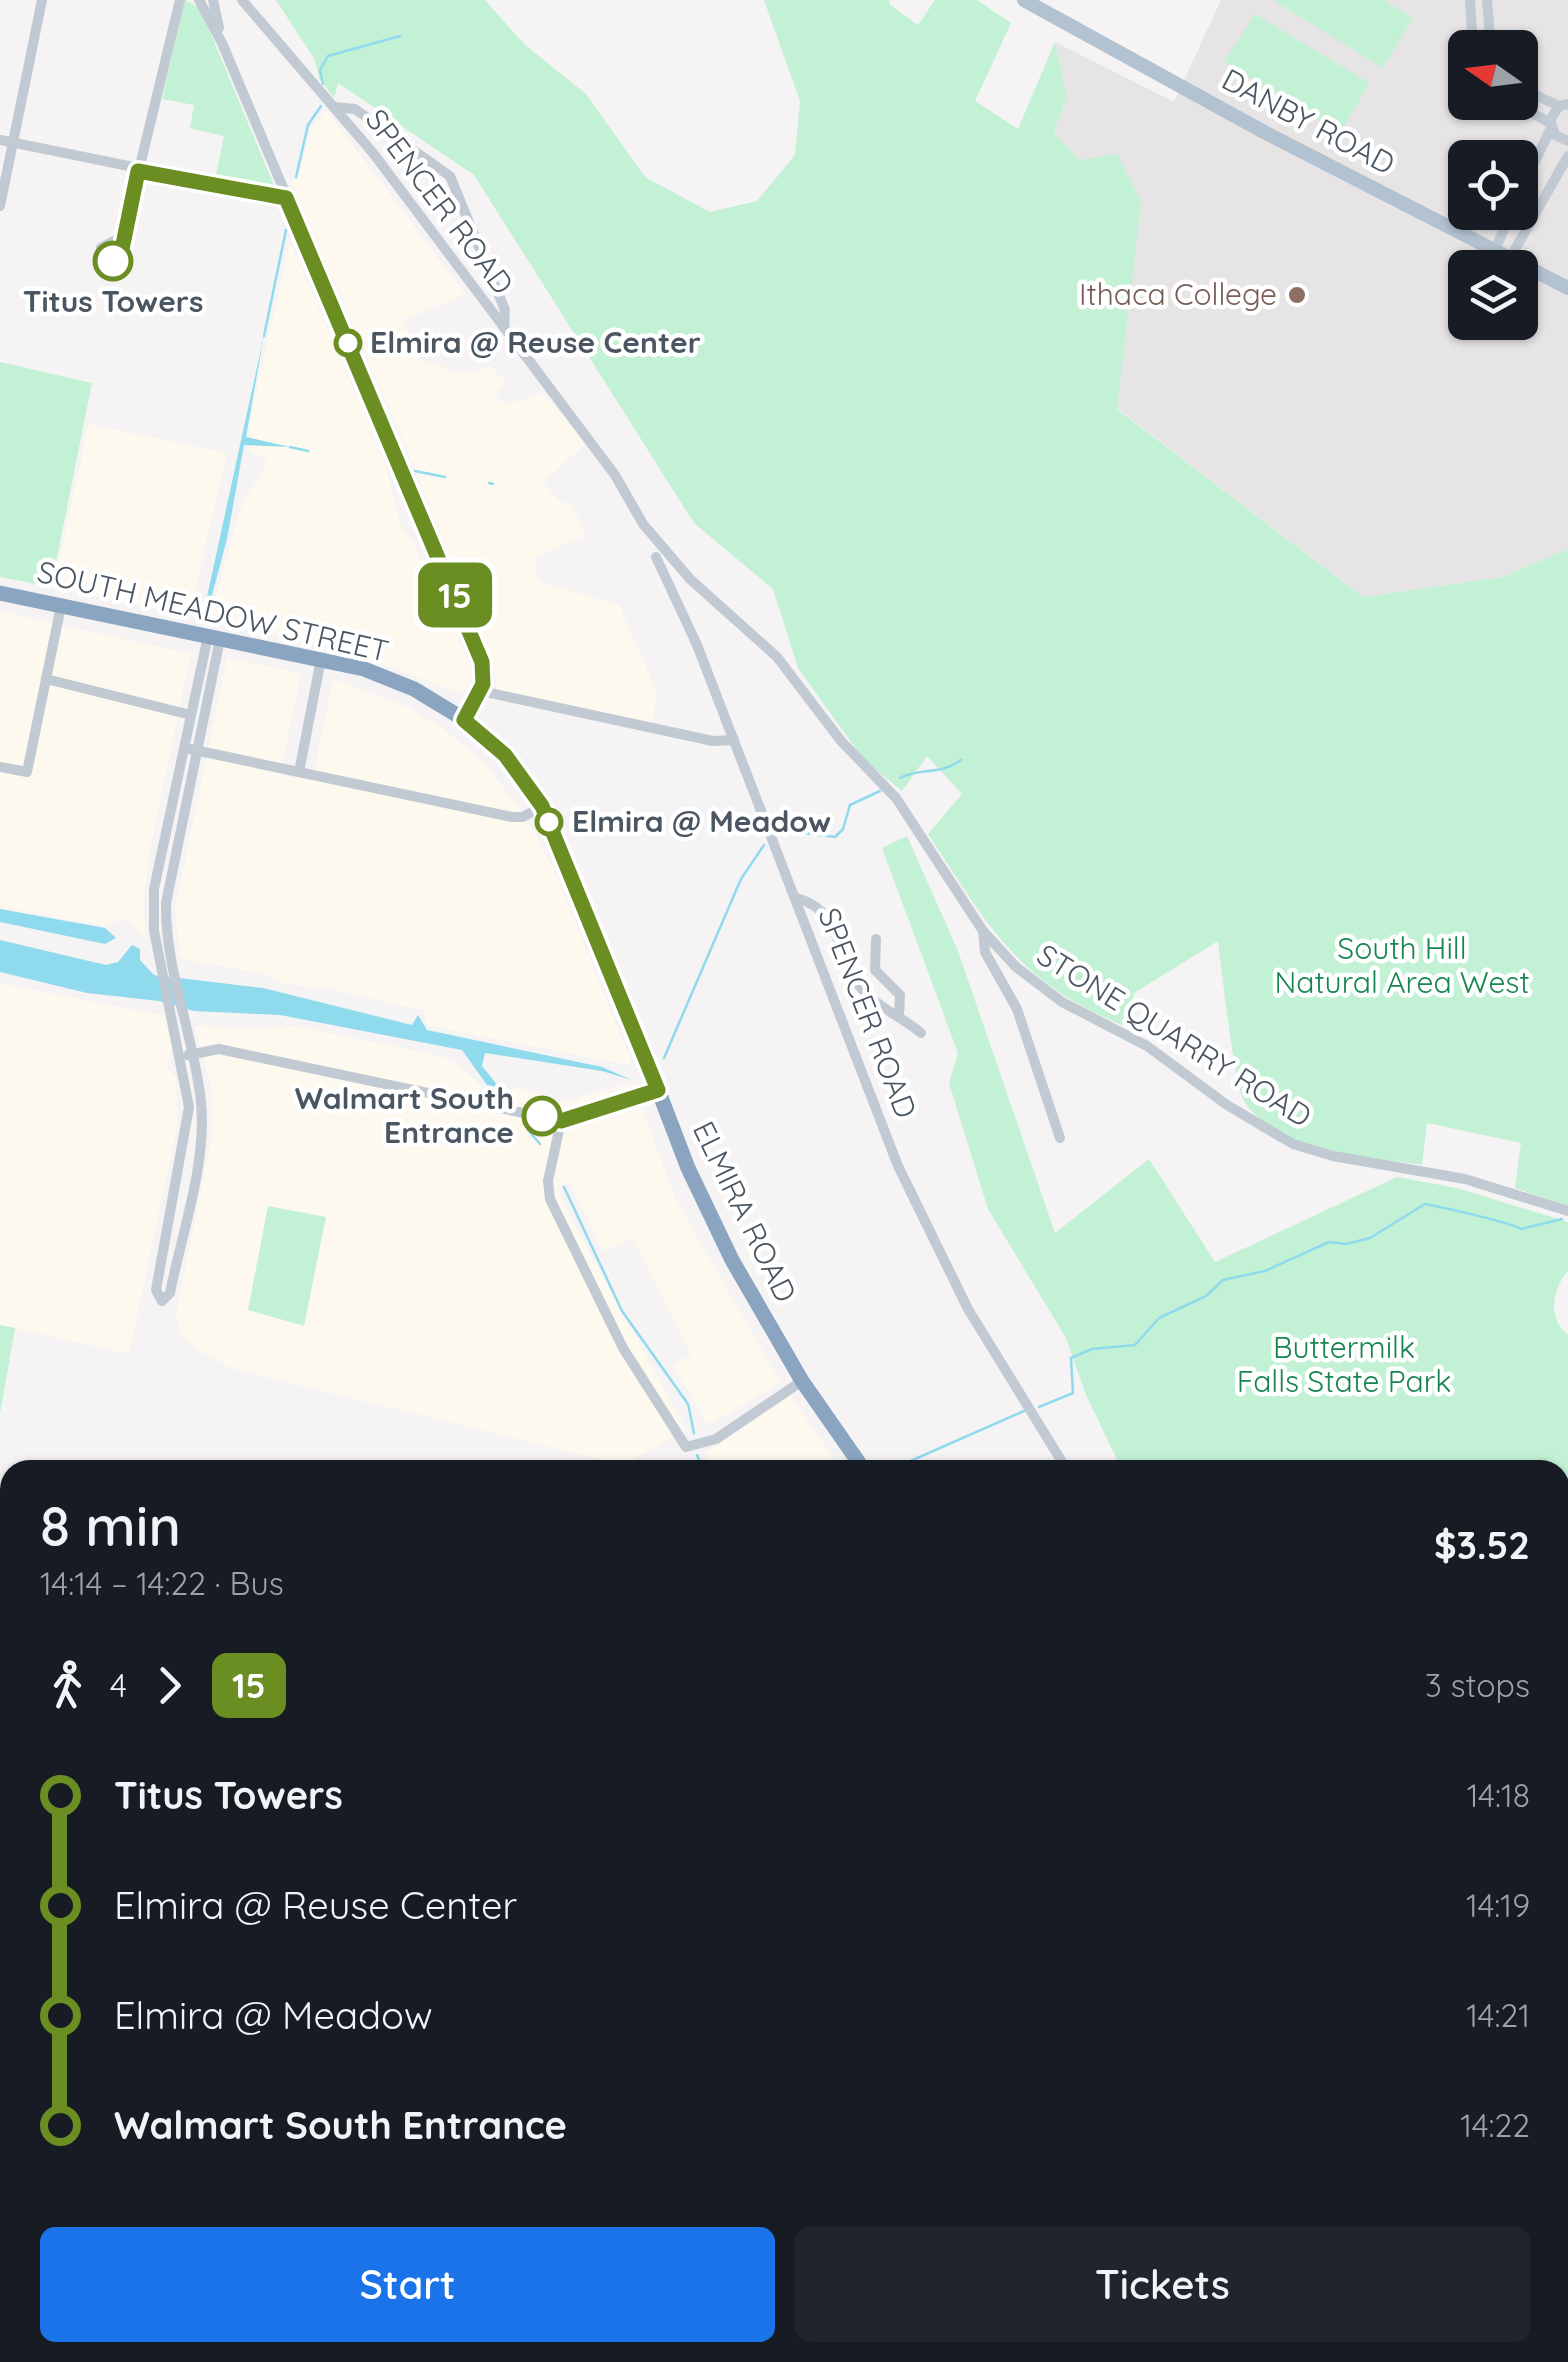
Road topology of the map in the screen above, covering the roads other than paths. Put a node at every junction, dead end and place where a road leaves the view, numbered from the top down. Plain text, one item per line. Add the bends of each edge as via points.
1 (42, 0) edge
2 (200, 0) edge
3 (212, 0) edge
4 (234, 0) edge
5 (1024, 0) edge
6 (1470, 0) edge
7 (1487, 0) edge
8 (180, 2) edge
9 (244, 3) edge
10 (1472, 30) edge
11 (1490, 30) edge
12 (222, 43) junction
13 (1538, 95) edge
14 (1564, 105) edge
15 (334, 106) junction
16 (1538, 117) edge
17 (1551, 125) junction
18 (0, 140) edge
19 (1568, 141) edge
20 (13, 143) junction
21 (1538, 153) edge
22 (1568, 156) edge
23 (138, 171) junction
24 (286, 198) junction
25 (0, 206) edge
26 (1503, 230) edge
27 (123, 236) dead end
28 (1495, 250) joint
29 (1515, 250) edge
30 (1538, 272) edge
31 (1568, 288) edge
32 (504, 328) junction
33 (651, 533) joint
34 (656, 556) dead end
35 (0, 592) edge
36 (61, 606) junction
37 (214, 638) junction
38 (321, 660) junction
39 (46, 679) junction
40 (481, 691) junction
41 (192, 715) junction
42 (464, 720) junction
43 (734, 740) junction
44 (190, 749) junction
45 (0, 767) edge
46 (299, 772) junction
47 (542, 806) junction
48 (797, 898) junction
49 (983, 932) junction
50 (876, 939) dead end
51 (898, 1016) junction
52 (920, 1034) dead end
53 (187, 1055) junction
54 (658, 1090) junction
55 (561, 1121) junction
56 (1060, 1138) dead end
57 (1568, 1210) edge
58 (802, 1380) junction
59 (857, 1460) edge
60 (1061, 1460) edge

1 - 20 street
2 - 12 street
3 - 12 street
4 - 9 street, SPENCER ROAD
5 - 28 main road, DANBY ROAD
6 - 10 street
7 - 11 street
8 - 23 street
9 - 15 street, SPENCER ROAD
12 - 24 street
13 - 14 street
14 - 17 street
15 - 32 street, SPENCER ROAD
15 - 32 street via 355,109 450,176 505,310
16 - 17 street
17 - 19 street
17 - 21 street
18 - 20 street
20 - 23 street
20 - 25 street
22 - 29 street
23 - 24 street
23 - 27 street
24 - 40 street via 475,642 484,669
26 - 28 street
30 - 31 main road, DANBY ROAD
32 - 33 street, SPENCER ROAD via 616,475
33 - 49 street, STONE QUARRY ROAD via 701,590 788,668 840,741 896,798
34 - 43 street, SPENCER ROAD
35 - 36 highway, SOUTH MEADOW STREET
36 - 37 highway, SOUTH MEADOW STREET
36 - 39 street
37 - 38 highway, SOUTH MEADOW STREET
37 - 41 street
37 - 44 street
38 - 42 highway, SOUTH MEADOW STREET via 399,682
38 - 46 street
39 - 41 street
39 - 45 street via 27,772
40 - 42 street
40 - 43 street via 712,741
41 - 44 street
42 - 47 highway, ELMIRA ROAD via 505,755
43 - 48 street, SPENCER ROAD
44 - 46 street
44 - 53 street via 166,903 168,969
46 - 47 street via 512,816
47 - 54 highway, ELMIRA ROAD
48 - 51 street via 826,914 858,984
48 - 60 street, SPENCER ROAD via 913,1198 977,1324
49 - 56 street via 985,952 1017,1008
49 - 57 street, STONE QUARRY ROAD via 1062,1002 1147,1046 1293,1144 1465,1179
50 - 51 street via 876,970 900,995
51 - 52 street
53 - 53 street via 189,1116 156,1290 162,1301 170,1293 201,1134
53 - 55 street via 218,1049
54 - 55 street
54 - 58 highway, ELMIRA ROAD via 732,1260
55 - 58 street via 550,1199 623,1348 686,1447 716,1439
58 - 59 highway, ELMIRA ROAD

